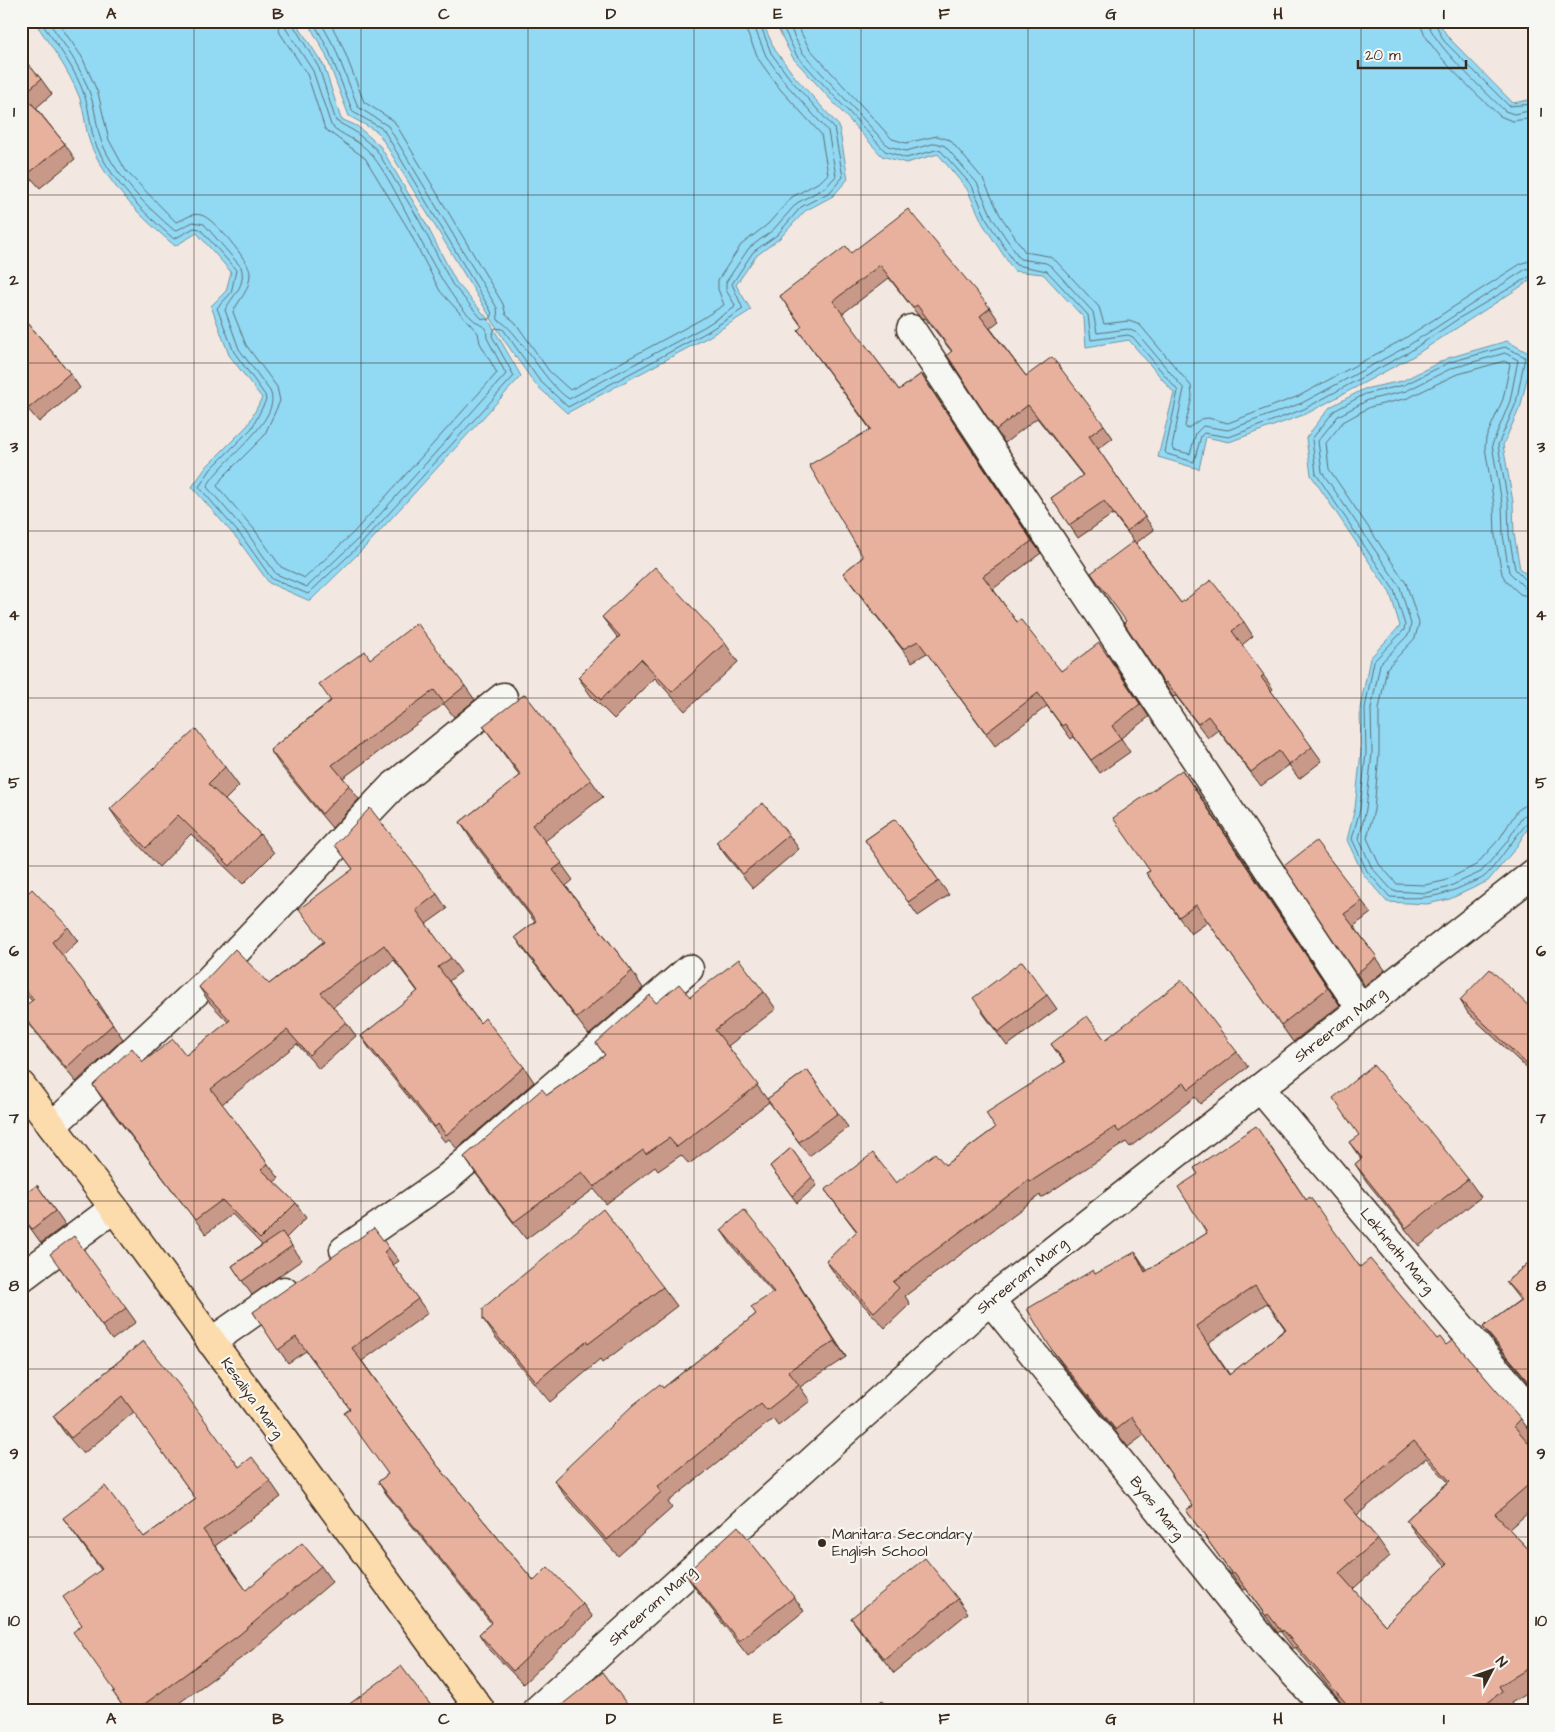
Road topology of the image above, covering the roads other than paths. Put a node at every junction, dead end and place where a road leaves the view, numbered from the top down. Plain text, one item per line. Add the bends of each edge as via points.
1 (911, 329) dead end
2 (503, 697) dead end
3 (1534, 873) edge
4 (689, 969) dead end
5 (1361, 1009) junction
6 (21, 1086) edge
7 (1260, 1088) junction
8 (52, 1126) junction
9 (114, 1208) junction
10 (21, 1278) edge
11 (990, 1300) junction
12 (211, 1342) junction
13 (1534, 1414) edge
14 (481, 1711) edge
15 (536, 1711) edge
16 (1329, 1711) edge

1 - 5 street
2 - 8 street via 392,787 207,982
3 - 5 street, Shreeram Marg
4 - 12 street via 446,1179
5 - 7 street, Shreeram Marg
6 - 8 main road, Kesaliya Marg
7 - 11 street, Shreeram Marg
7 - 13 street, Lekhnath Marg
8 - 9 main road, Kesaliya Marg
9 - 10 street
9 - 12 main road, Kesaliya Marg
11 - 15 street, Shreeram Marg
11 - 16 street, Byas Marg via 1265,1642
12 - 14 main road, Kesaliya Marg

